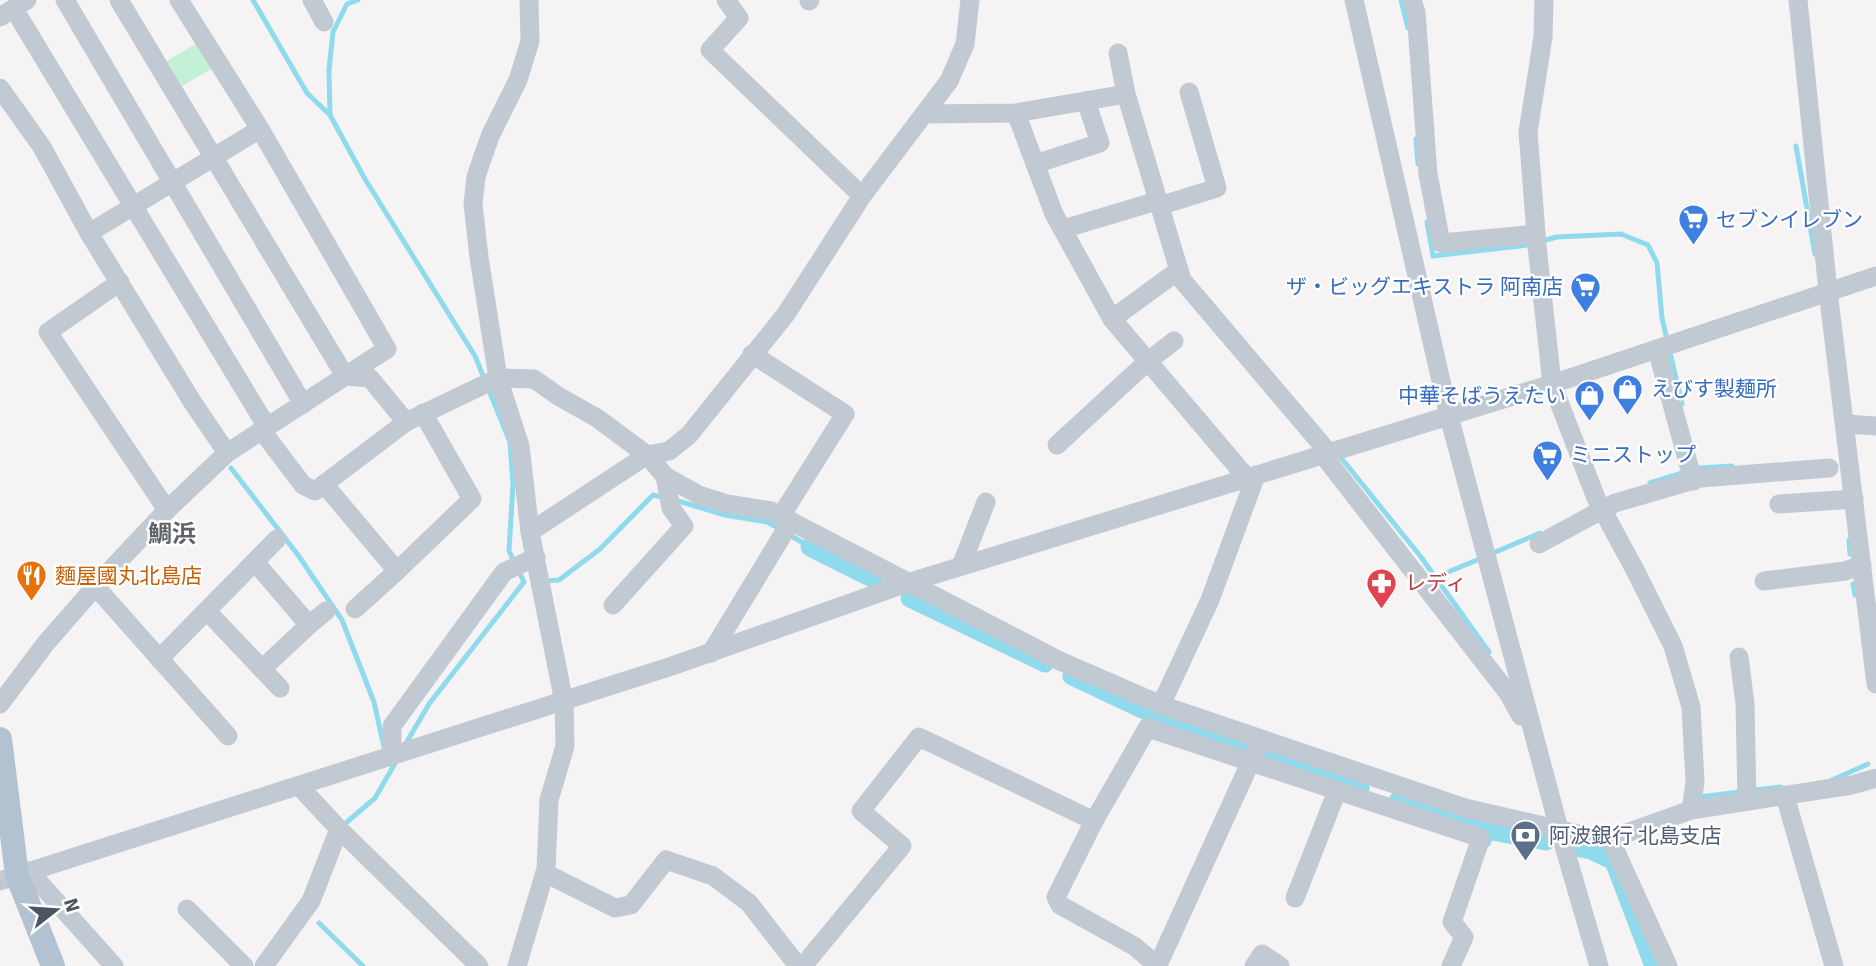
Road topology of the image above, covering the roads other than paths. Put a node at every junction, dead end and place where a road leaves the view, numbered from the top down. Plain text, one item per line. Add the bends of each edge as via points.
1 (65, 0) edge
2 (119, 0) edge
3 (179, 0) edge
4 (312, 0) edge
5 (529, 0) edge
6 (726, 0) edge
7 (970, 0) edge
8 (1353, 0) edge
9 (1412, 0) edge
10 (1544, 0) edge
11 (1798, 0) edge
12 (14, 9) edge
13 (324, 22) dead end
14 (1118, 52) dead end
15 (0, 88) edge
16 (1189, 92) dead end
17 (1126, 93) junction
18 (1086, 101) junction
19 (1016, 113) junction
20 (924, 114) junction
21 (260, 129) junction
22 (213, 157) junction
23 (1035, 164) junction
24 (171, 181) junction
25 (862, 196) junction
26 (1158, 204) junction
27 (133, 205) junction
28 (1063, 229) junction
29 (89, 233) junction
30 (1536, 239) junction
31 (1179, 270) junction
32 (1876, 276) edge
33 (120, 282) junction
34 (1828, 291) junction
35 (1112, 319) junction
36 (1174, 341) dead end
37 (1665, 346) junction
38 (752, 354) junction
39 (1148, 361) junction
40 (345, 376) junction
41 (498, 378) junction
42 (1552, 384) junction
43 (303, 404) junction
44 (1449, 416) junction
45 (414, 417) junction
46 (1846, 424) junction
47 (1876, 426) edge
48 (265, 429) junction
49 (1057, 445) dead end
50 (1331, 452) junction
51 (227, 453) junction
52 (647, 455) junction
53 (1829, 468) dead end
54 (665, 476) junction
55 (1252, 477) junction
56 (1693, 481) junction
57 (324, 484) junction
58 (1848, 500) junction
59 (986, 502) dead end
60 (1779, 504) dead end
61 (167, 510) junction
62 (1603, 511) junction
63 (786, 519) junction
64 (530, 532) junction
65 (277, 539) dead end
66 (1539, 544) dead end
67 (536, 557) junction
68 (255, 562) junction
69 (1862, 565) junction
70 (961, 566) junction
71 (397, 571) junction
72 (1764, 581) dead end
73 (907, 583) junction
74 (95, 586) junction
75 (613, 605) dead end
76 (355, 609) dead end
77 (207, 611) junction
78 (326, 611) dead end
79 (309, 625) junction
80 (711, 653) junction
81 (1739, 657) dead end
82 (159, 659) junction
83 (262, 669) junction
84 (1876, 684) edge
85 (280, 688) dead end
86 (564, 702) junction
87 (0, 704) edge
88 (1161, 705) junction
89 (228, 736) dead end
90 (0, 739) edge
91 (1261, 740) junction
92 (1536, 744) junction
93 (400, 753) junction
94 (1251, 762) junction
95 (1876, 778) edge
96 (299, 786) junction
97 (1337, 791) junction
98 (1786, 796) junction
99 (1747, 801) junction
100 (1691, 810) junction
101 (1094, 821) junction
102 (339, 828) junction
103 (1559, 829) junction
104 (1610, 839) junction
105 (545, 873) junction
106 (15, 876) edge
107 (1295, 898) dead end
108 (187, 909) dead end
109 (804, 965) edge
110 (1158, 965) edge
111 (53, 966) edge
112 (114, 966) edge
113 (244, 966) edge
114 (264, 966) edge
115 (479, 966) edge
116 (517, 966) edge
117 (1254, 966) edge
118 (1280, 966) edge
119 (1451, 966) edge
120 (1599, 966) edge
121 (1668, 966) edge
122 (1834, 966) edge

1 - 24 street
2 - 22 street
3 - 21 street
4 - 13 street
5 - 41 street via 530,41 518,80 483,156 473,204
6 - 25 street via 739,18 710,50
7 - 20 street via 965,44 949,81
8 - 44 street
9 - 30 street via 1428,174 1441,243
10 - 30 street via 1528,132
11 - 34 street
12 - 27 street
14 - 17 street
15 - 29 street via 42,147
16 - 26 street via 1217,188
17 - 18 street
17 - 26 street
18 - 19 street
18 - 23 street via 1100,143
19 - 20 street
19 - 23 street
20 - 25 street
21 - 22 street
21 - 40 street via 387,349
22 - 24 street
22 - 40 street
23 - 28 street
24 - 27 street
24 - 43 street
25 - 38 street via 786,314
26 - 28 street
26 - 31 street
27 - 29 street
27 - 48 street
28 - 35 street
29 - 33 street
30 - 42 street
31 - 35 street
31 - 50 street via 1182,280
32 - 34 street
33 - 51 street
33 - 61 street via 48,332
34 - 37 street
34 - 46 street
35 - 39 street
36 - 39 street
37 - 42 street
37 - 56 street
38 - 52 street via 689,435 668,451
38 - 63 street via 845,414
39 - 49 street
39 - 55 street
40 - 43 street
40 - 45 street via 370,378
41 - 45 street
41 - 52 street via 534,379
41 - 64 street via 520,446
42 - 44 street
42 - 62 street
43 - 48 street
44 - 50 street
44 - 92 street
45 - 57 street
45 - 71 street via 472,499
46 - 47 street
46 - 58 street
48 - 51 street
48 - 57 street via 303,485 315,491
50 - 55 street
50 - 92 street via 1508,693
51 - 61 street
52 - 54 street
52 - 64 street
53 - 56 street
54 - 63 street via 699,495 771,511
54 - 75 street via 671,508 684,526
55 - 70 street
55 - 88 street via 1210,600
56 - 62 street via 1615,503
57 - 71 street
58 - 60 street
58 - 69 street
59 - 70 street
61 - 74 street
62 - 66 street
62 - 100 street via 1673,646 1691,707 1695,782
63 - 73 street
63 - 80 street via 779,541
64 - 67 street
65 - 68 street
67 - 86 street
67 - 93 street via 504,572 392,726
68 - 77 street
68 - 79 street
69 - 72 street
69 - 84 street
70 - 73 street
71 - 76 street
73 - 80 street
73 - 88 street via 1060,661
74 - 82 street
74 - 87 street
77 - 82 street
77 - 83 street
78 - 79 street
79 - 83 street
80 - 86 street
81 - 99 street
82 - 89 street
83 - 85 street
86 - 93 street
86 - 105 street via 565,746 549,800
88 - 91 street
90 - 106 main road
91 - 94 street
91 - 103 street via 1465,808
92 - 103 street
93 - 96 street
94 - 97 street
94 - 101 street via 1148,727
94 - 110 street
95 - 98 street
96 - 102 street
96 - 106 street
97 - 107 street
97 - 119 street via 1480,838
98 - 99 street
98 - 122 street
99 - 100 street
100 - 104 street
101 - 109 street via 919,737 861,811 902,846
101 - 110 street via 1056,897 1059,905 1134,946
102 - 114 street via 311,901
102 - 115 street
103 - 104 street
103 - 120 street
104 - 121 street
105 - 109 street via 615,908 631,905 666,860 713,876 750,903
105 - 116 street
106 - 111 main road
106 - 112 street
108 - 113 street
117 - 118 street via 1262,954

